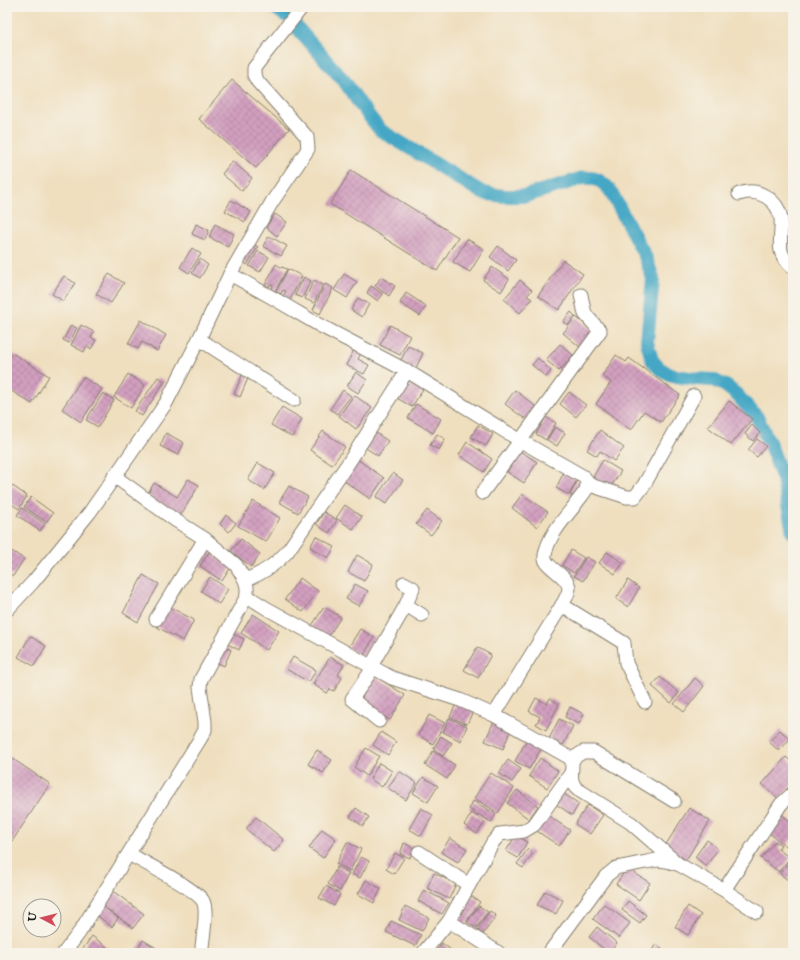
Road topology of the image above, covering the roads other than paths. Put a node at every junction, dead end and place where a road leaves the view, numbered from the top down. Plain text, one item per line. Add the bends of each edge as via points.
1 (302, 7) edge
2 (739, 194) dead end
3 (793, 268) edge
4 (230, 274) junction
5 (581, 295) dead end
6 (199, 339) junction
7 (407, 371) junction
8 (694, 396) dead end
9 (294, 400) dead end
10 (521, 441) junction
11 (114, 476) junction
12 (587, 484) junction
13 (482, 493) dead end
14 (205, 539) junction
15 (245, 580) junction
16 (404, 583) dead end
17 (247, 596) junction
18 (406, 605) junction
19 (562, 605) junction
20 (7, 610) edge
21 (422, 615) dead end
22 (156, 619) dead end
23 (372, 667) junction
24 (645, 702) dead end
25 (494, 715) junction
26 (379, 721) dead end
27 (572, 759) junction
28 (571, 773) junction
29 (793, 793) edge
30 (674, 801) dead end
31 (419, 852) dead end
32 (129, 854) junction
33 (678, 864) junction
34 (469, 885) junction
35 (724, 890) junction
36 (757, 912) dead end
37 (450, 921) junction
38 (202, 947) dead end
39 (64, 953) edge
40 (423, 953) edge
41 (499, 953) edge
42 (549, 953) edge

1 - 4 street via 254,68 254,75 308,137 308,149 272,202
2 - 3 street via 756,192 770,200 777,208 782,227 780,249 783,258
4 - 6 street
4 - 7 street via 319,326
5 - 10 street via 585,314 600,332
6 - 9 street
6 - 11 street via 166,403
7 - 10 street
7 - 15 street via 287,552 277,563
8 - 12 street via 635,497 627,498
10 - 12 street via 584,478
10 - 13 street
11 - 14 street
11 - 20 street via 90,512
12 - 19 street via 585,491 562,521 544,556 548,564 564,578 569,588
14 - 15 street via 236,565
14 - 22 street
15 - 17 street
16 - 18 street via 413,588
17 - 23 street
17 - 32 street via 201,679 205,730
18 - 21 street
18 - 23 street
19 - 24 street via 624,643 626,663
19 - 25 street
23 - 25 street via 403,682 460,700
23 - 26 street via 352,699
25 - 27 street
27 - 28 street
27 - 30 street via 583,752 594,752
28 - 33 street via 572,785 631,823
28 - 34 street via 534,825 524,831 500,834
29 - 35 street via 778,808
31 - 34 street
32 - 38 street via 176,881 203,901
32 - 39 street
33 - 35 street
33 - 42 street via 657,860 616,868 606,876
34 - 37 street
35 - 36 street
37 - 40 street
37 - 41 street

